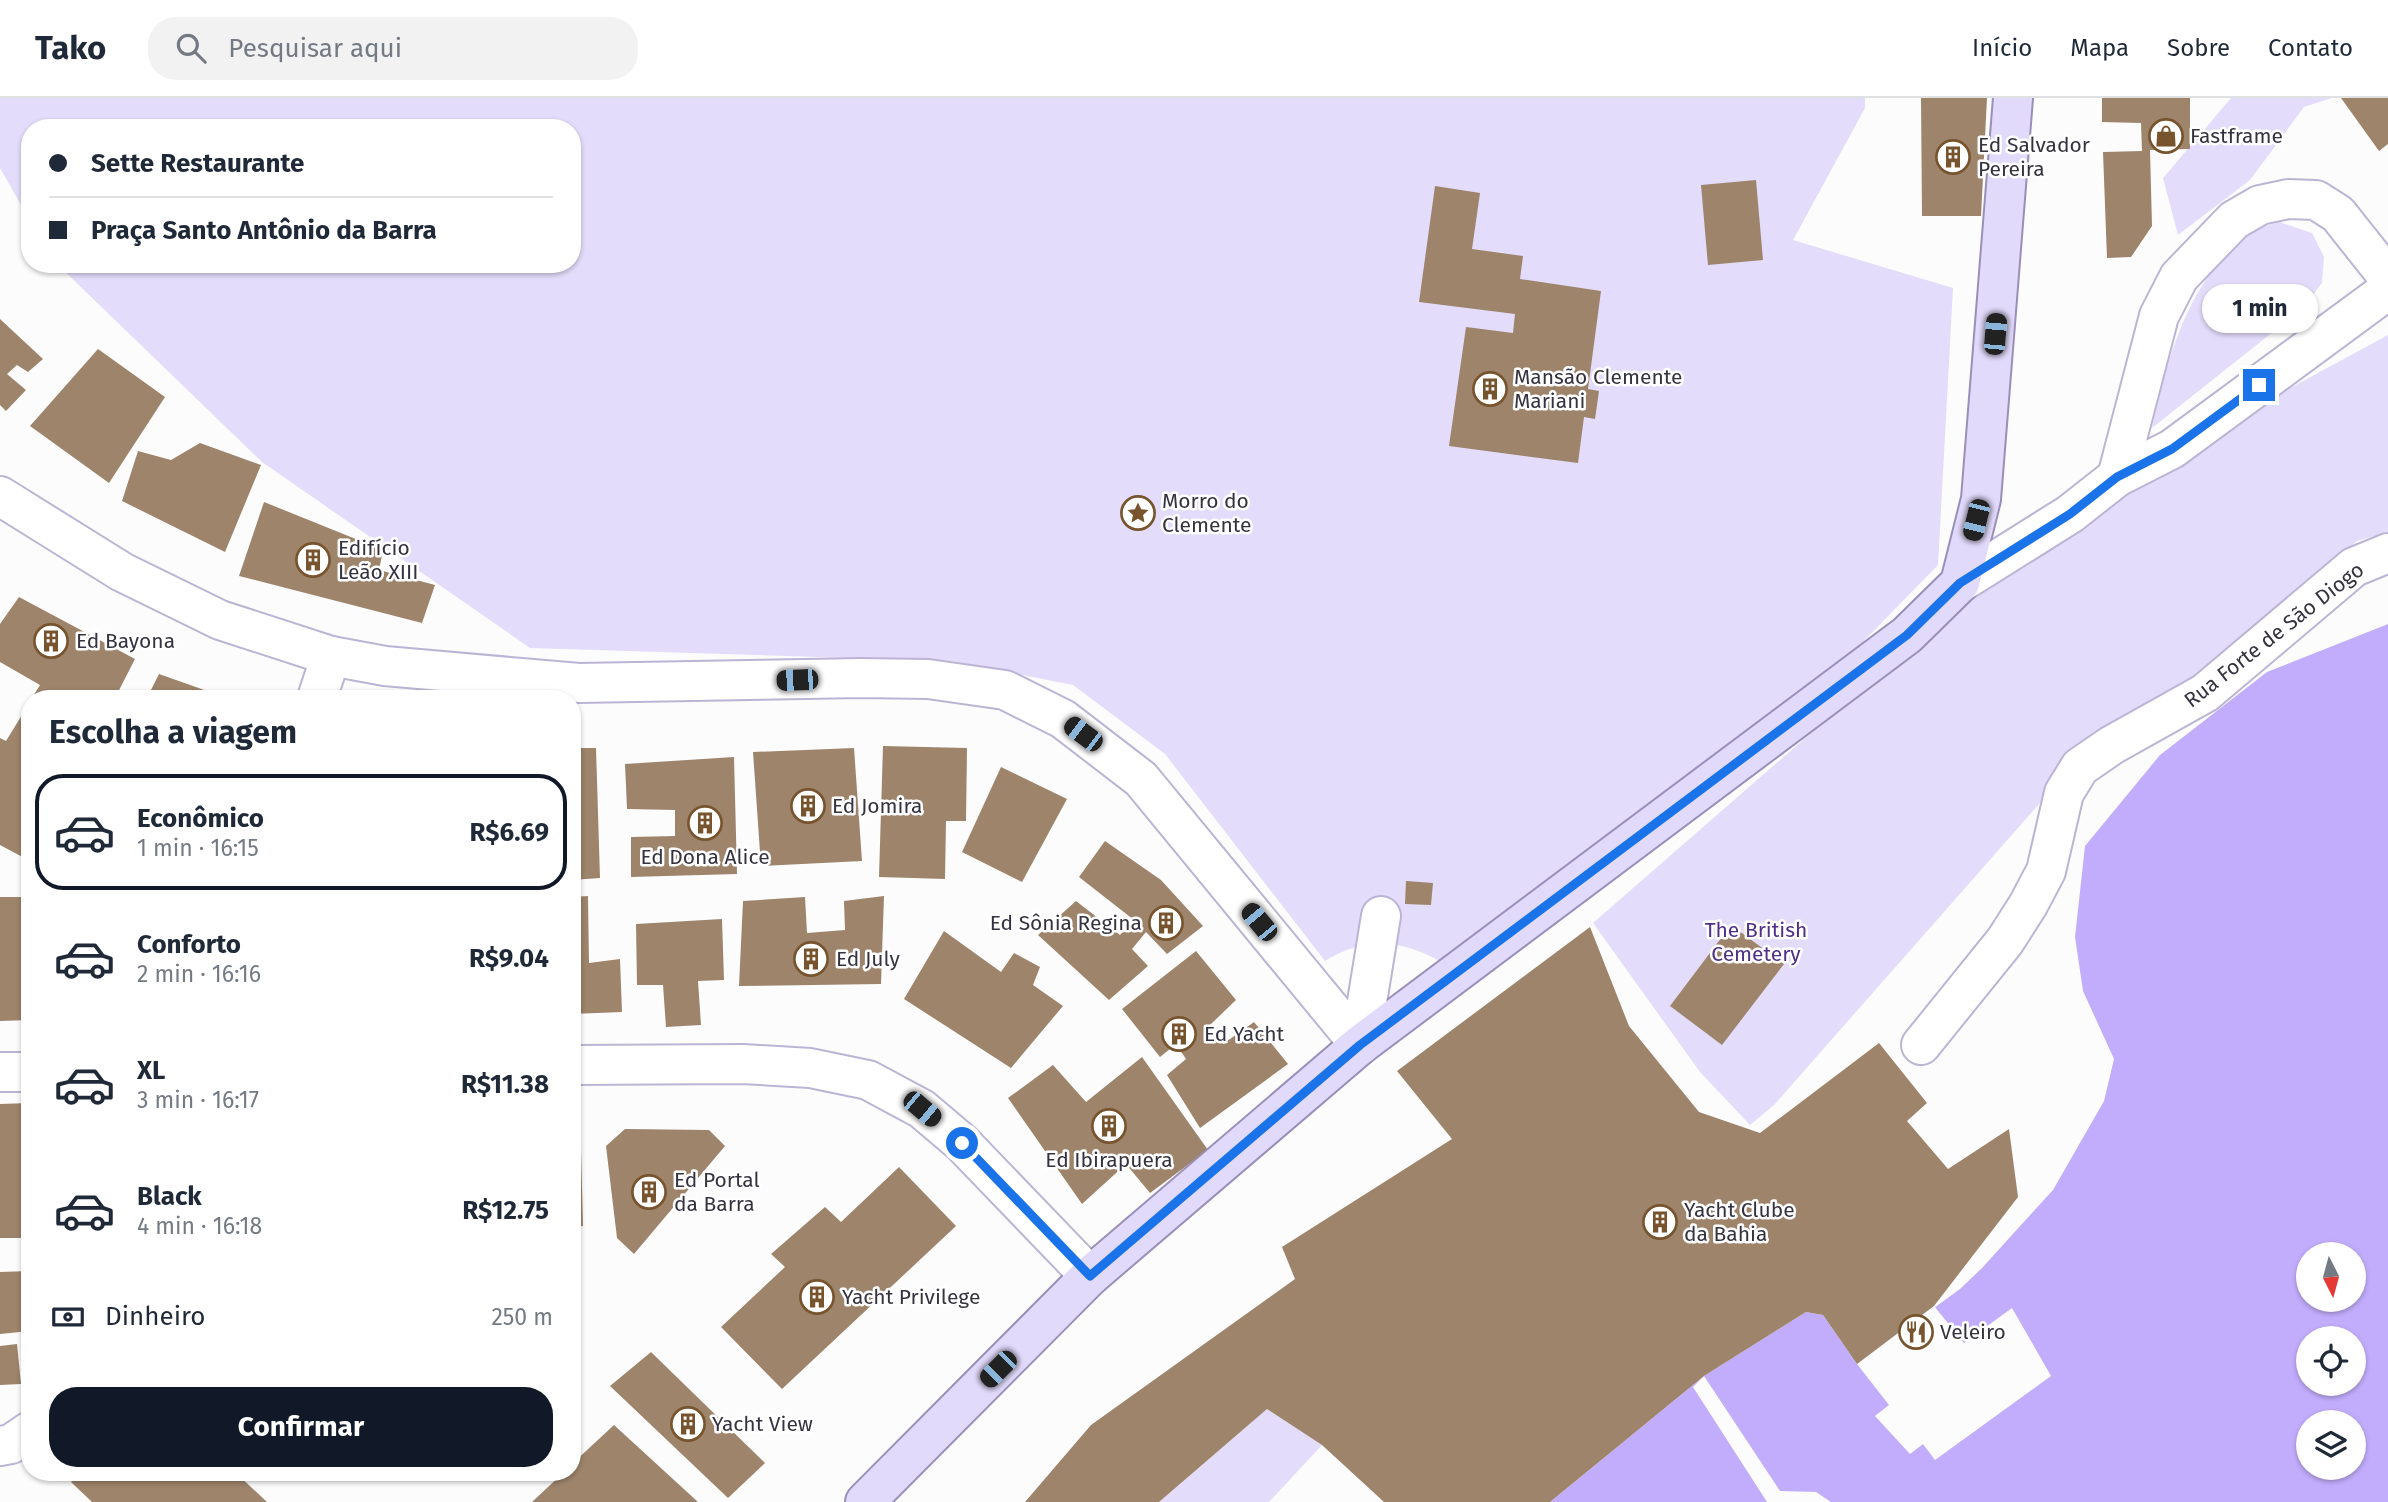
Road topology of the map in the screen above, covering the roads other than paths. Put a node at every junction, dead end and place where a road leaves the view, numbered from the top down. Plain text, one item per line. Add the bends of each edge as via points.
1 (2013, 98) edge
2 (2388, 277) edge
3 (2388, 290) edge
4 (2117, 477) junction
5 (0, 496) edge
6 (2388, 553) edge
7 (1960, 583) junction
8 (331, 656) junction
9 (320, 690) edge
10 (1381, 916) dead end
11 (1360, 1045) junction
12 (1921, 1045) dead end
13 (581, 1065) edge
14 (21, 1072) edge
15 (0, 1073) edge
16 (1090, 1276) junction
17 (21, 1437) edge
18 (0, 1446) edge
19 (865, 1502) edge

1 - 7 main road via 1981,499
2 - 4 street via 2338,214 2316,200 2260,205 2234,220 2179,277 2158,316
3 - 4 street via 2172,449
4 - 7 street via 2070,514
5 - 8 street via 122,572 208,614
6 - 12 street, Rua Forte de São Diogo via 2354,567 2204,693 2080,767 2064,793 2046,871 2028,905 2005,941
7 - 11 main road via 1907,635
8 - 9 street
8 - 11 street via 384,666 579,683 861,678 928,680 1005,690 1063,719 1141,779
10 - 11 street
11 - 16 main road
13 - 16 street via 743,1064 810,1068 868,1080 922,1109 962,1143
14 - 15 street
16 - 19 main road
17 - 18 street

